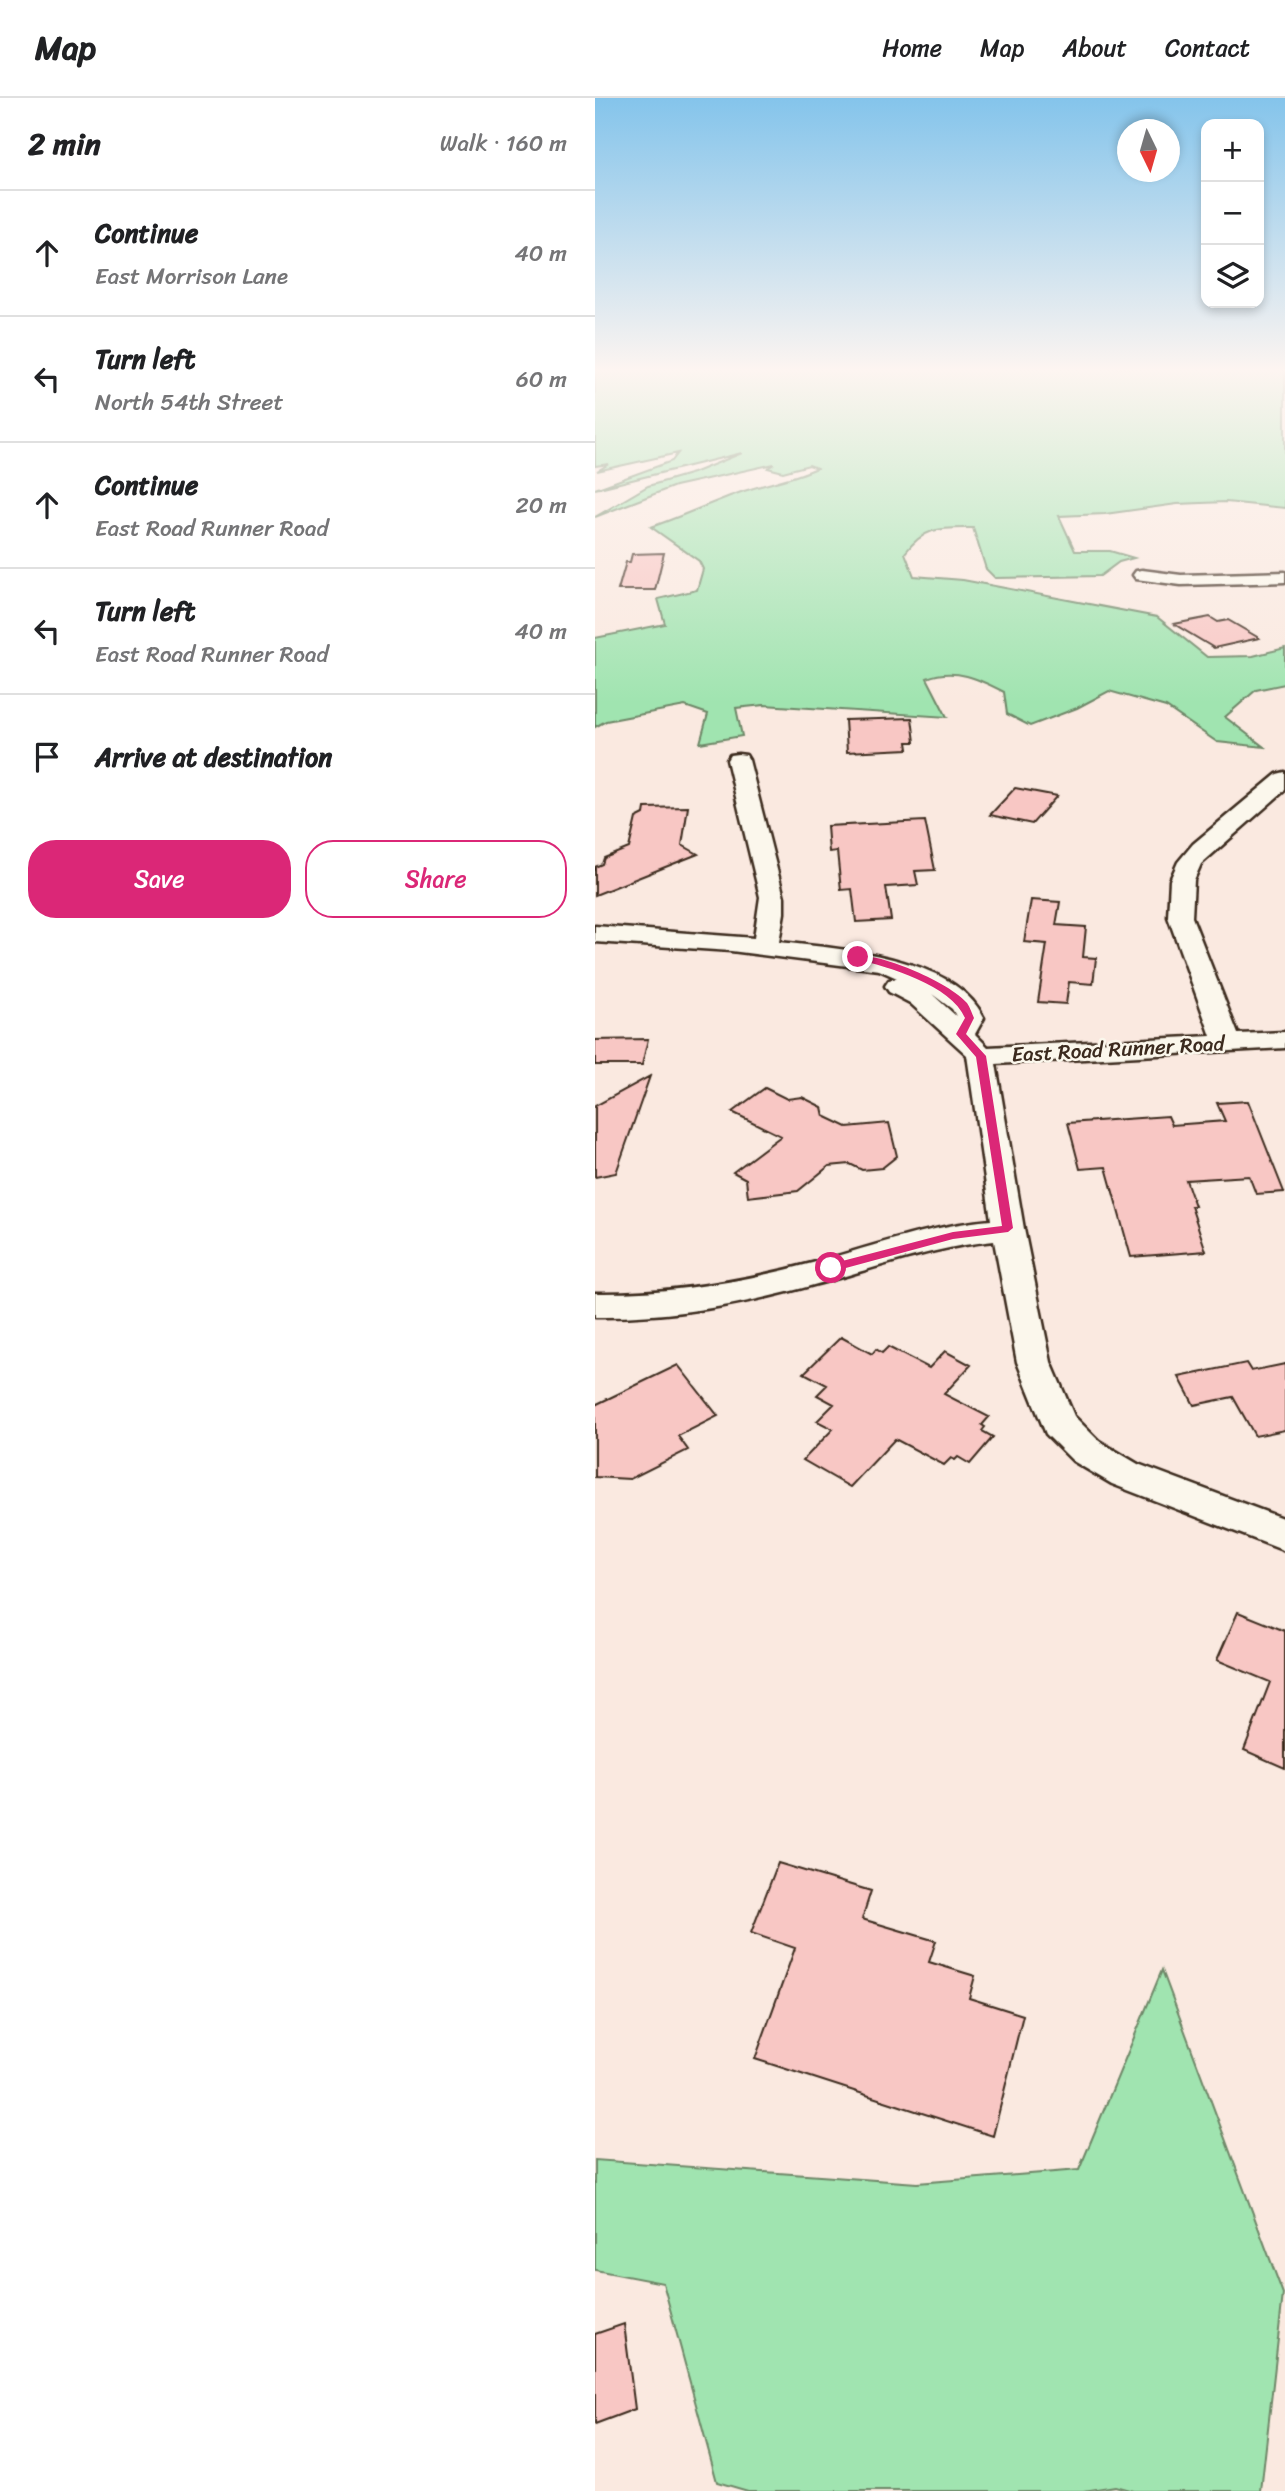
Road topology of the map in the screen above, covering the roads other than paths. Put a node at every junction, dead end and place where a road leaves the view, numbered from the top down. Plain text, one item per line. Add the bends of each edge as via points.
1 (1142, 575) dead end
2 (1285, 577) edge
3 (738, 760) dead end
4 (1285, 779) edge
5 (595, 934) edge
6 (765, 946) junction
7 (1285, 1040) edge
8 (1227, 1043) junction
9 (971, 1045) junction
10 (1008, 1228) junction
11 (595, 1305) edge
12 (1285, 1535) edge

1 - 2 street via 1181,580
3 - 6 street via 772,897
4 - 8 street via 1201,849 1182,880 1180,917
5 - 6 street
6 - 9 street via 835,958 892,983 919,997
7 - 8 street, East Road Runner Road
8 - 9 street, East Road Runner Road
9 - 10 street
10 - 11 street via 953,1236 739,1291 680,1302
10 - 12 street via 1034,1362 1059,1424 1086,1451 1125,1474

